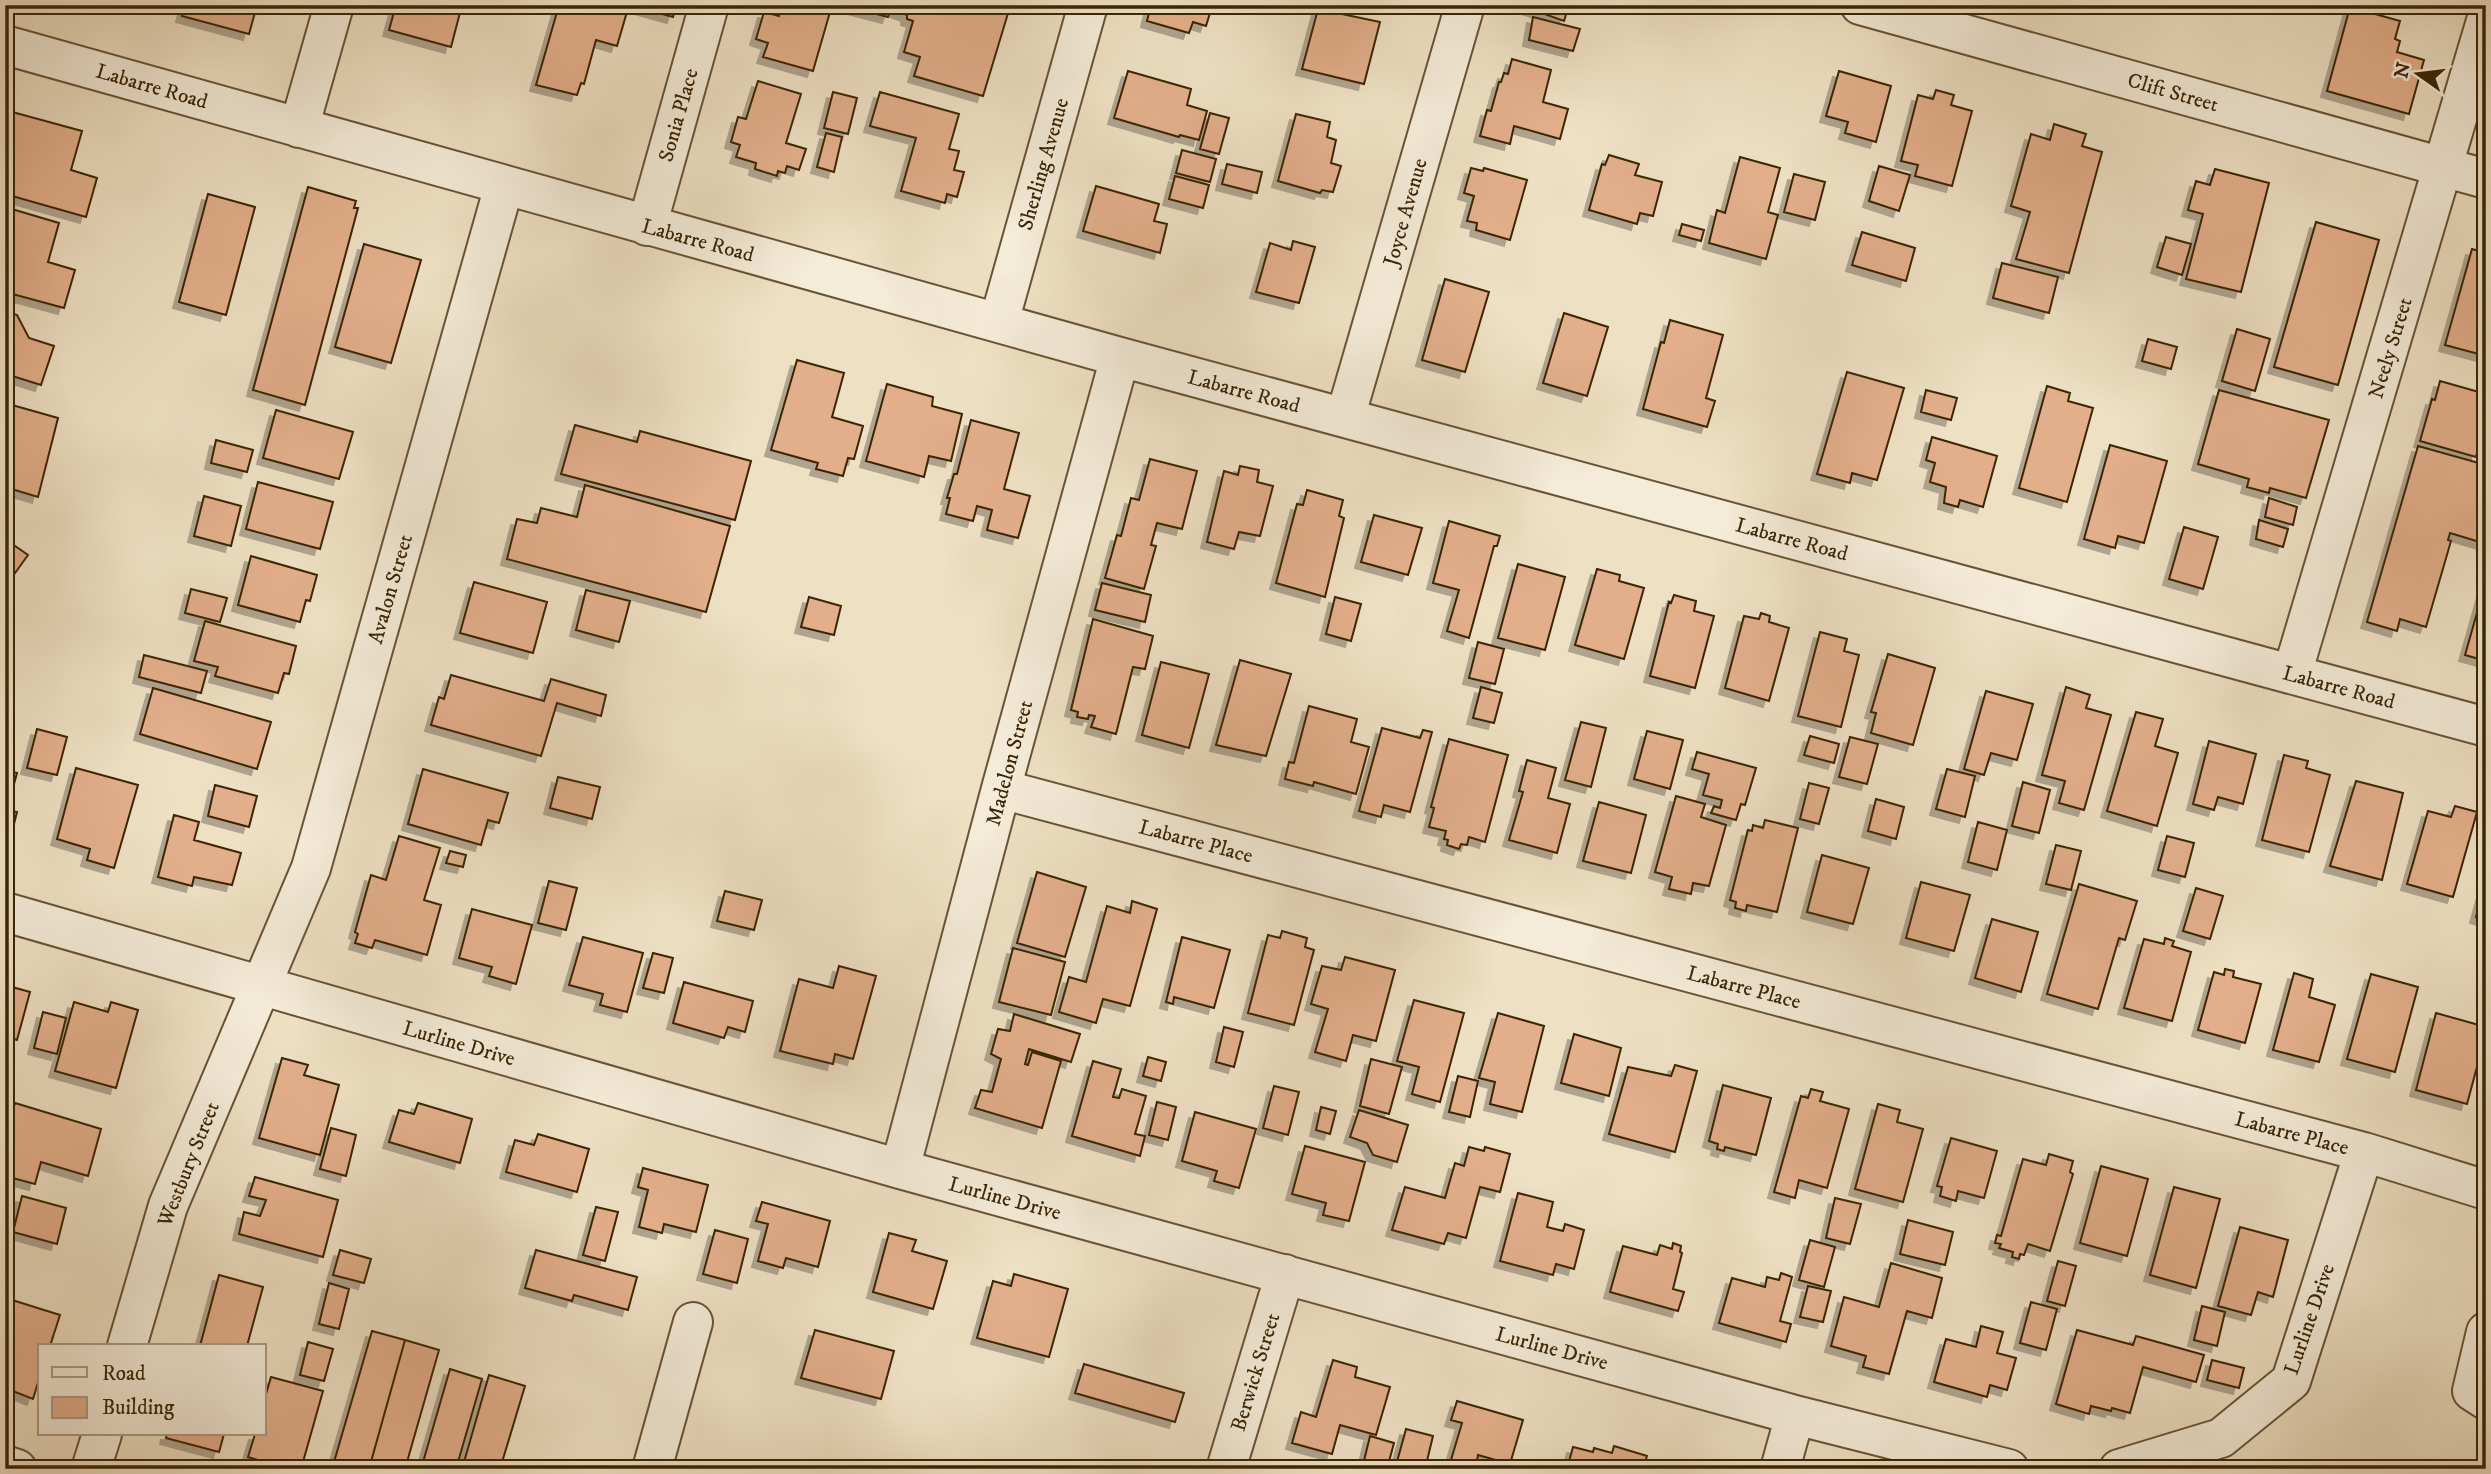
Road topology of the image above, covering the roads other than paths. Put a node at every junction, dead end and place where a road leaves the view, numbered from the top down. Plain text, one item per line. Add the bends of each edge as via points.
1 (334, 5) edge
2 (709, 5) edge
3 (1088, 5) edge
4 (1465, 5) edge
5 (1860, 5) edge
6 (1925, 14) edge
7 (2486, 21) edge
8 (5, 45) edge
9 (299, 128) junction
10 (2444, 167) junction
11 (2486, 178) edge
12 (504, 186) junction
13 (647, 226) junction
14 (999, 323) junction
15 (1120, 357) junction
16 (1345, 418) junction
17 (2292, 674) junction
18 (2486, 727) edge
19 (1001, 789) junction
20 (5, 912) edge
21 (261, 987) junction
22 (2364, 1152) junction
23 (900, 1169) junction
24 (2486, 1190) edge
25 (1285, 1274) junction
26 (693, 1322) dead end
27 (2486, 1332) edge
28 (128, 1344) edge
29 (2486, 1399) edge
30 (1795, 1415) junction
31 (101, 1436) edge
32 (5, 1465) edge
33 (17, 1469) edge
34 (91, 1469) edge
35 (652, 1469) edge
36 (1226, 1469) edge
37 (1780, 1469) edge
38 (2009, 1469) edge
39 (2119, 1469) edge

1 - 9 street
2 - 13 street, Sonia Place
3 - 14 street, Sherling Avenue
4 - 16 street, Joyce Avenue
5 - 6 street, Clift Street
6 - 10 street, Clift Street
7 - 10 street, Neely Street
8 - 9 street, Labarre Road
9 - 12 street, Labarre Road
10 - 11 street, Clift Street
10 - 17 street, Neely Street
12 - 13 street, Labarre Road
12 - 21 street, Avalon Street via 311,869
13 - 14 street, Labarre Road
14 - 15 street, Labarre Road
15 - 16 street, Labarre Road
15 - 19 street, Madelon Street
16 - 17 street, Labarre Road
17 - 18 street, Labarre Road
19 - 22 street, Labarre Place
19 - 23 street, Madelon Street
20 - 21 street, Lurline Drive
21 - 23 street, Lurline Drive
21 - 28 street, Westbury Street via 168,1206
22 - 24 street, Labarre Place
22 - 39 street, Lurline Drive via 2291,1381 2221,1438
23 - 25 street, Lurline Drive
25 - 30 street, Lurline Drive
25 - 36 street, Berwick Street
26 - 35 street
27 - 29 street via 2472,1391
30 - 37 street
30 - 38 street, Lurline Drive
31 - 34 street
32 - 33 street

